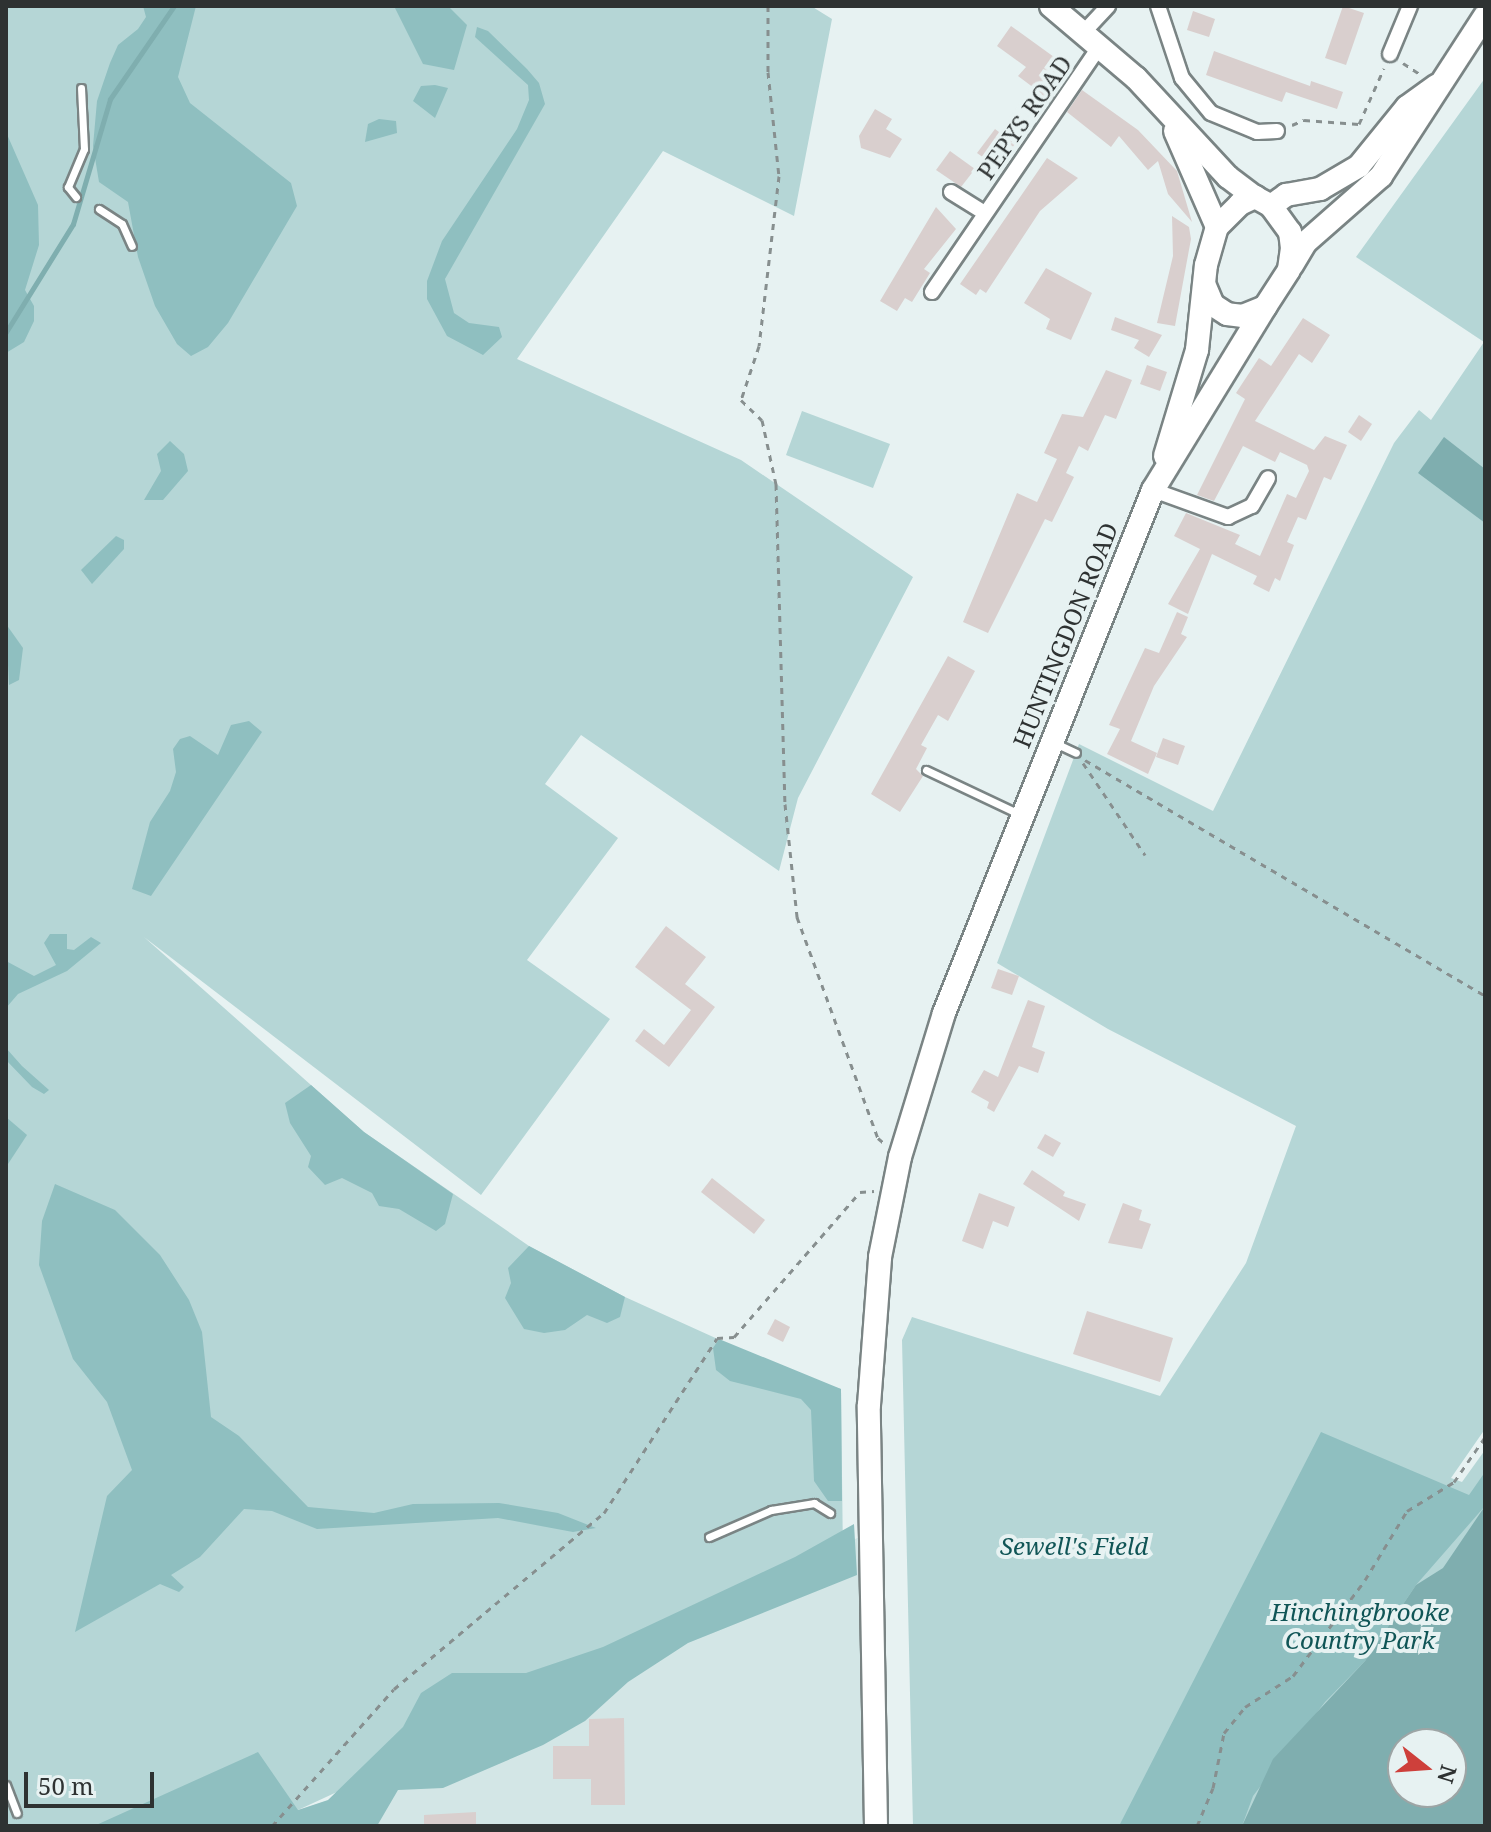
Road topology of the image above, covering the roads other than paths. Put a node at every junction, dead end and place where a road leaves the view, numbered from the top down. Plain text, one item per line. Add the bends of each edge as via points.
1 (1051, 6) edge
2 (1108, 6) edge
3 (1158, 6) edge
4 (1410, 6) edge
5 (1485, 16) edge
6 (1091, 40) junction
7 (1390, 54) road end
8 (1436, 86) junction
9 (81, 88) dead end
10 (1165, 112) junction
11 (1277, 131) road end
12 (951, 192) dead end
13 (76, 197) dead end
14 (1263, 202) junction
15 (99, 209) dead end
16 (984, 213) junction
17 (1217, 227) junction
18 (132, 246) dead end
19 (1289, 270) junction
20 (1205, 286) junction
21 (932, 292) dead end
22 (1265, 307) junction
23 (1268, 478) dead end
24 (1155, 486) junction
25 (1050, 741) junction
26 (1076, 755) road end
27 (926, 770) dead end
28 (1022, 811) junction
29 (830, 1513) dead end
30 (709, 1537) dead end
31 (6, 1785) edge
32 (17, 1813) dead end
33 (876, 1826) edge

1 - 6 main road
2 - 6 street, PEPYS ROAD
3 - 11 street via 1182,78 1211,113 1257,132
4 - 7 street
5 - 8 main road
6 - 10 main road
6 - 16 street, PEPYS ROAD
8 - 14 main road via 1407,107 1359,166 1332,184
8 - 19 main road via 1423,118 1381,176 1306,242
9 - 13 lane via 84,149 68,187
10 - 14 main road
10 - 17 main road
12 - 16 street, PEPYS ROAD
14 - 17 main road via 1240,204
14 - 19 main road via 1290,232
15 - 18 lane via 122,224
16 - 21 street, PEPYS ROAD
17 - 20 main road
19 - 22 main road
20 - 22 main road via 1213,305 1227,314 1243,316
20 - 24 main road via 1197,350
22 - 24 main road
23 - 24 street via 1252,506 1228,517
24 - 25 main road, HUNTINGDON ROAD
25 - 26 lane
25 - 28 main road, HUNTINGDON ROAD
27 - 28 lane
28 - 33 main road, HUNTINGDON ROAD via 944,1013 900,1157 880,1257 869,1405
29 - 30 lane via 814,1503 771,1510
31 - 32 lane

